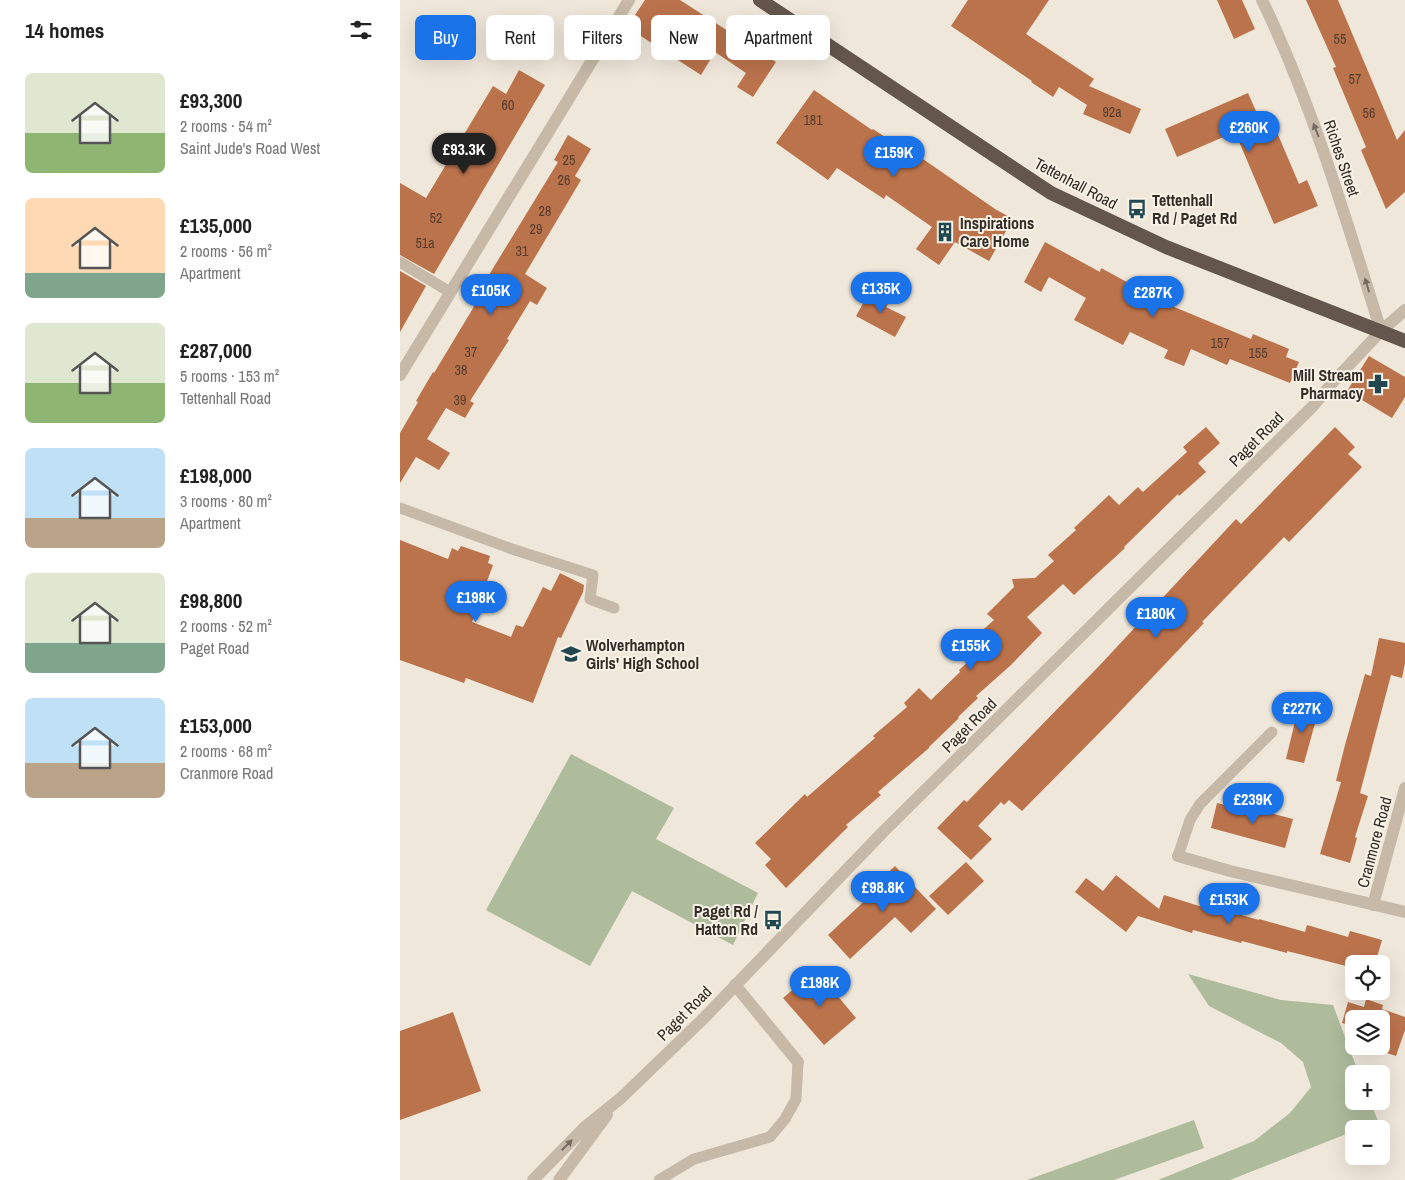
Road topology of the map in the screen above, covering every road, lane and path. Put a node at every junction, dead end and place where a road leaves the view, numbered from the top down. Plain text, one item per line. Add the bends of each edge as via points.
1 (629, 0) edge
2 (760, 0) edge
3 (1262, 0) edge
4 (400, 262) edge
5 (450, 292) junction
6 (1405, 310) edge
7 (1381, 331) junction
8 (1405, 341) edge
9 (400, 375) edge
10 (400, 508) edge
11 (614, 608) dead end
12 (1272, 732) dead end
13 (1405, 788) edge
14 (1178, 856) joint
15 (1373, 904) junction
16 (1405, 912) edge
17 (735, 985) junction
18 (798, 1062) joint
19 (621, 1098) junction
20 (533, 1180) edge
21 (559, 1180) edge
22 (659, 1180) edge

1 - 5 street
2 - 7 highway, Tettenhall Road via 1051,193 1166,247
7 -> 3 street, Riches Street via 1327,160
4 - 5 lane
5 - 9 street
6 - 7 street, Paget Road
7 - 8 highway, Tettenhall Road
7 - 17 street, Paget Road via 1313,406 883,832
10 - 11 lane via 593,575 590,599
12 - 14 lane via 1200,804 1190,820
13 - 15 street, Cranmore Road
14 - 15 street, Cranmore Road
15 - 16 street, Cranmore Road
17 - 18 street
17 - 19 street, Paget Road
18 - 22 lane via 796,1099 770,1137 694,1159
20 -> 19 street, Paget Road via 585,1127
19 - 21 street, Paget Road

